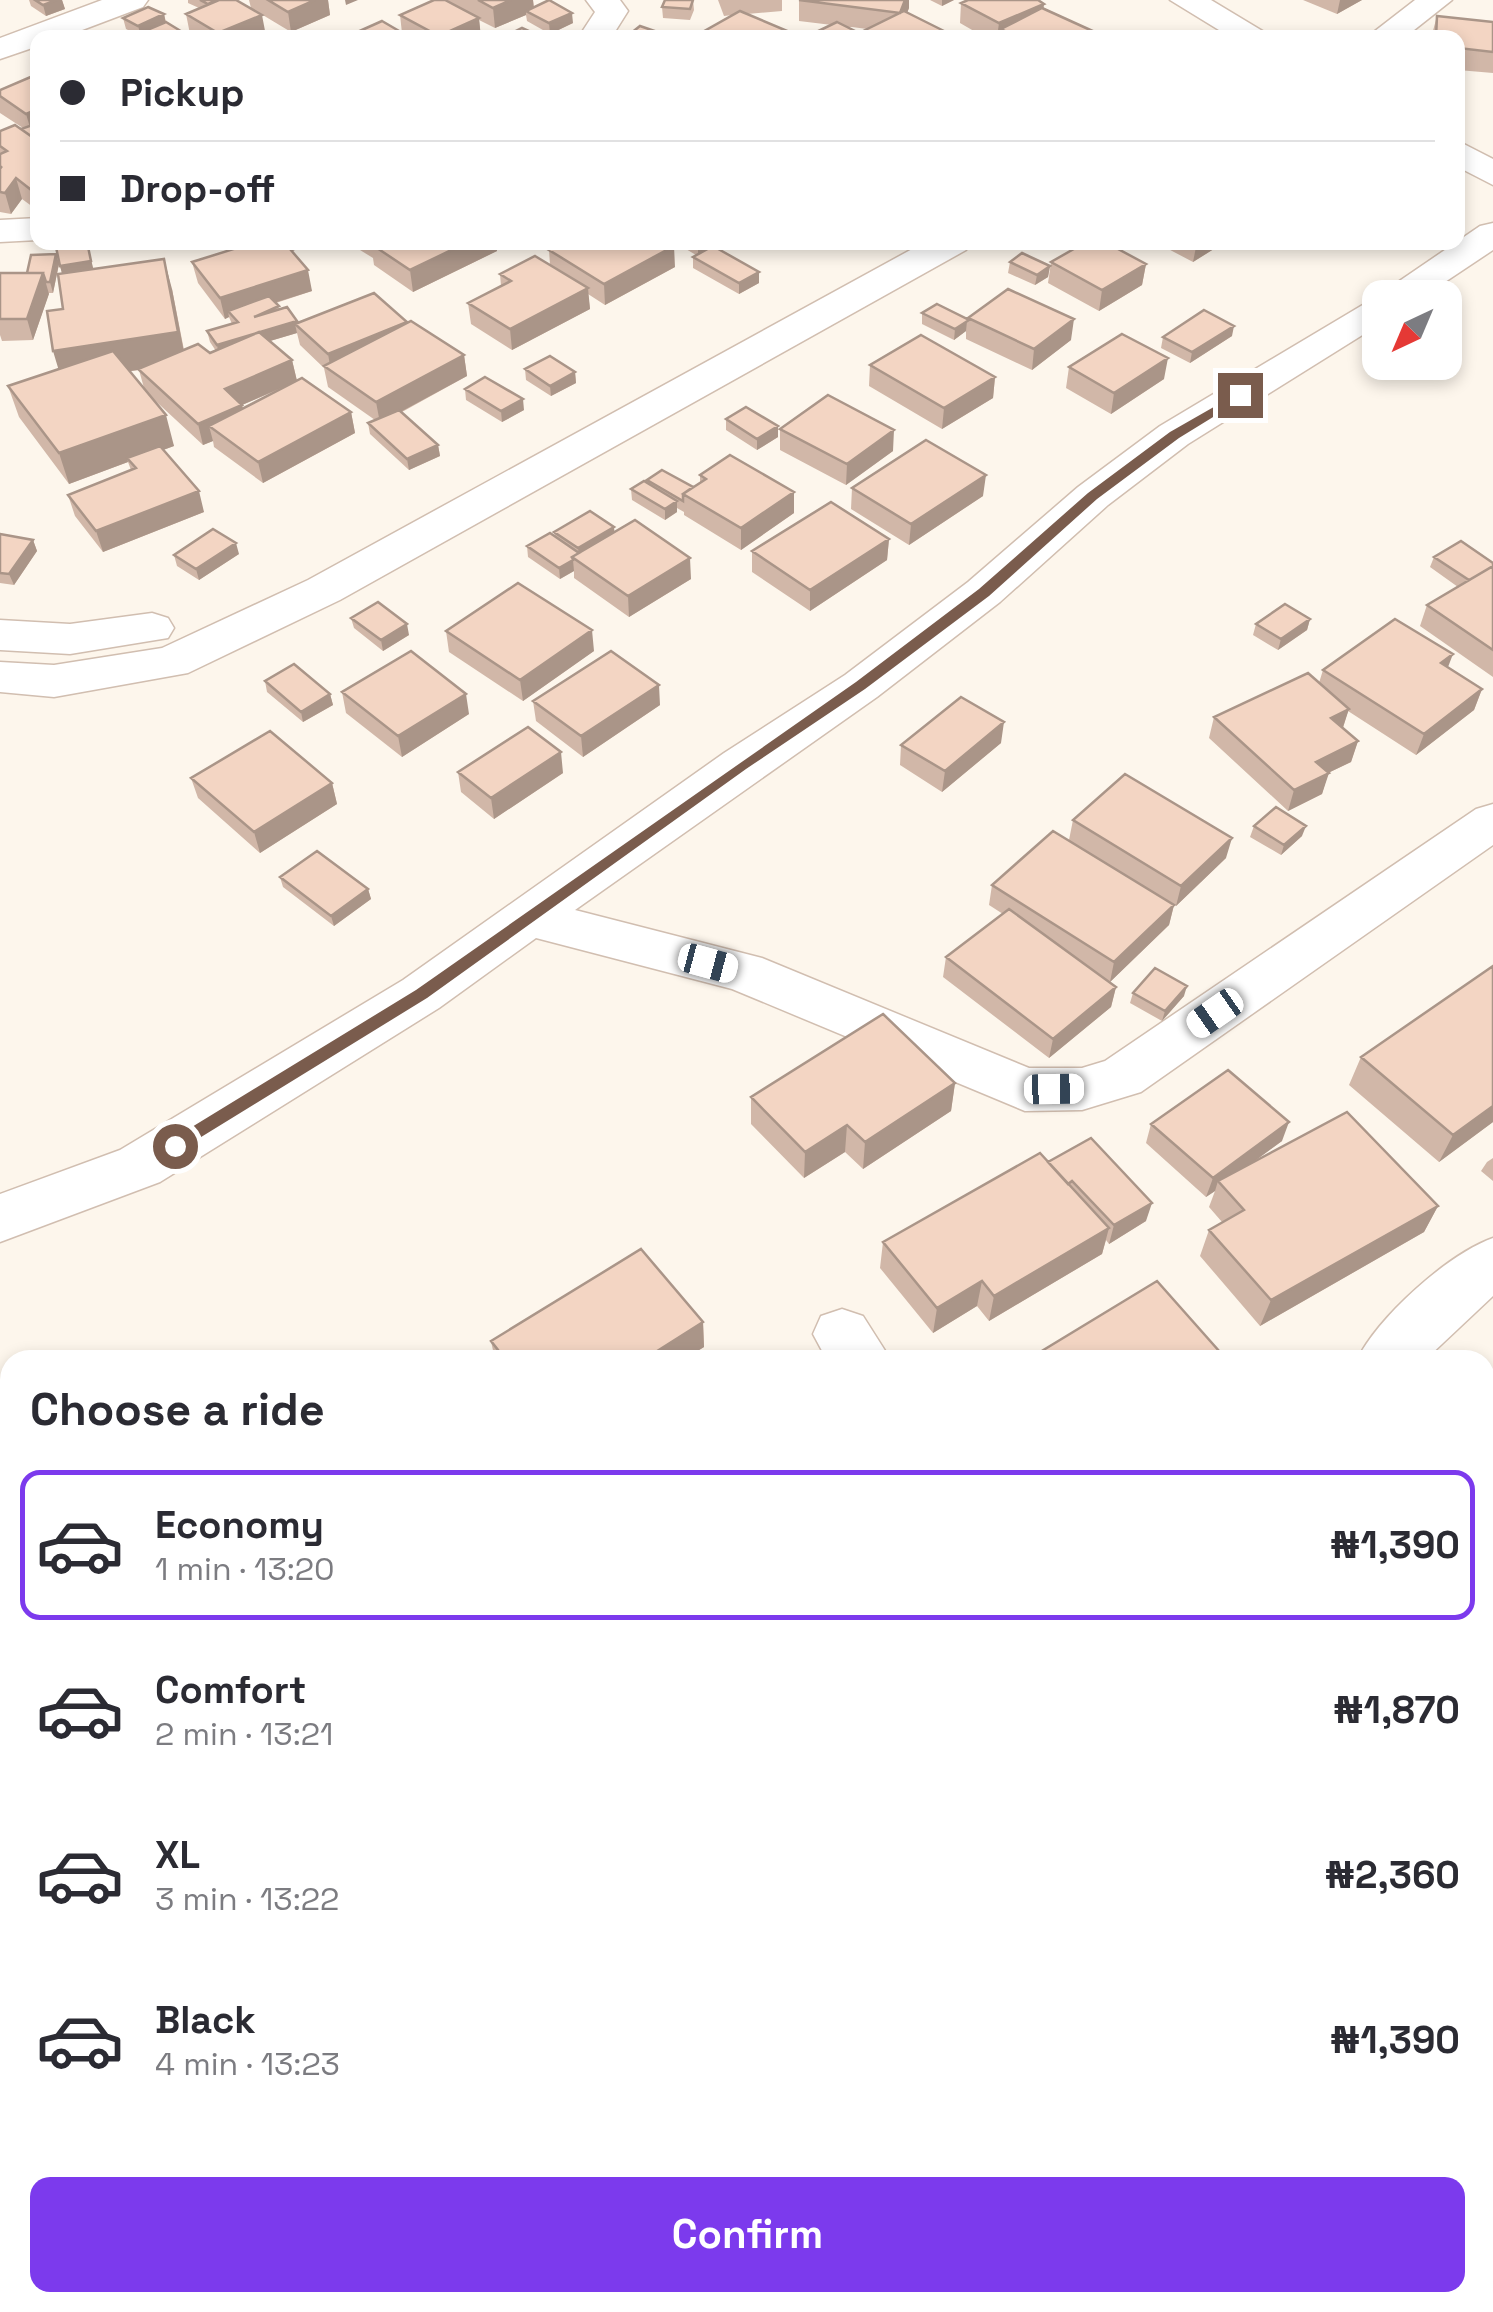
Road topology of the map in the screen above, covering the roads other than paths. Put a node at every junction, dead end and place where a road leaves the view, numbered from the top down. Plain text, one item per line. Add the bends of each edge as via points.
1 (132, 0) edge
2 (602, 0) edge
3 (1186, 0) edge
4 (1436, 0) edge
5 (51, 30) edge
6 (599, 30) edge
7 (1243, 30) edge
8 (1393, 30) edge
9 (30, 38) edge
10 (0, 49) edge
11 (1465, 156) edge
12 (1493, 174) edge
13 (30, 229) edge
14 (0, 231) edge
15 (1493, 234) edge
16 (875, 250) edge
17 (936, 250) edge
18 (1422, 280) edge
19 (1362, 318) edge
20 (591, 427) junction
21 (0, 634) edge
22 (0, 677) edge
23 (1493, 821) edge
24 (530, 917) junction
25 (0, 1218) edge
26 (1493, 1262) edge
27 (1397, 1350) edge

1 - 5 street
2 - 6 street via 612,11
3 - 7 street
4 - 8 street
9 - 10 street
11 - 12 street
13 - 14 street
15 - 18 street
16 - 20 street
17 - 20 street
19 - 24 street via 1174,435 876,674
20 - 21 street via 256,593 189,618 70,639
20 - 22 street via 324,590 172,662 54,681
23 - 24 street via 1122,1077 1082,1089 1024,1090 744,972
24 - 25 street via 405,1004 140,1166
26 - 27 street

